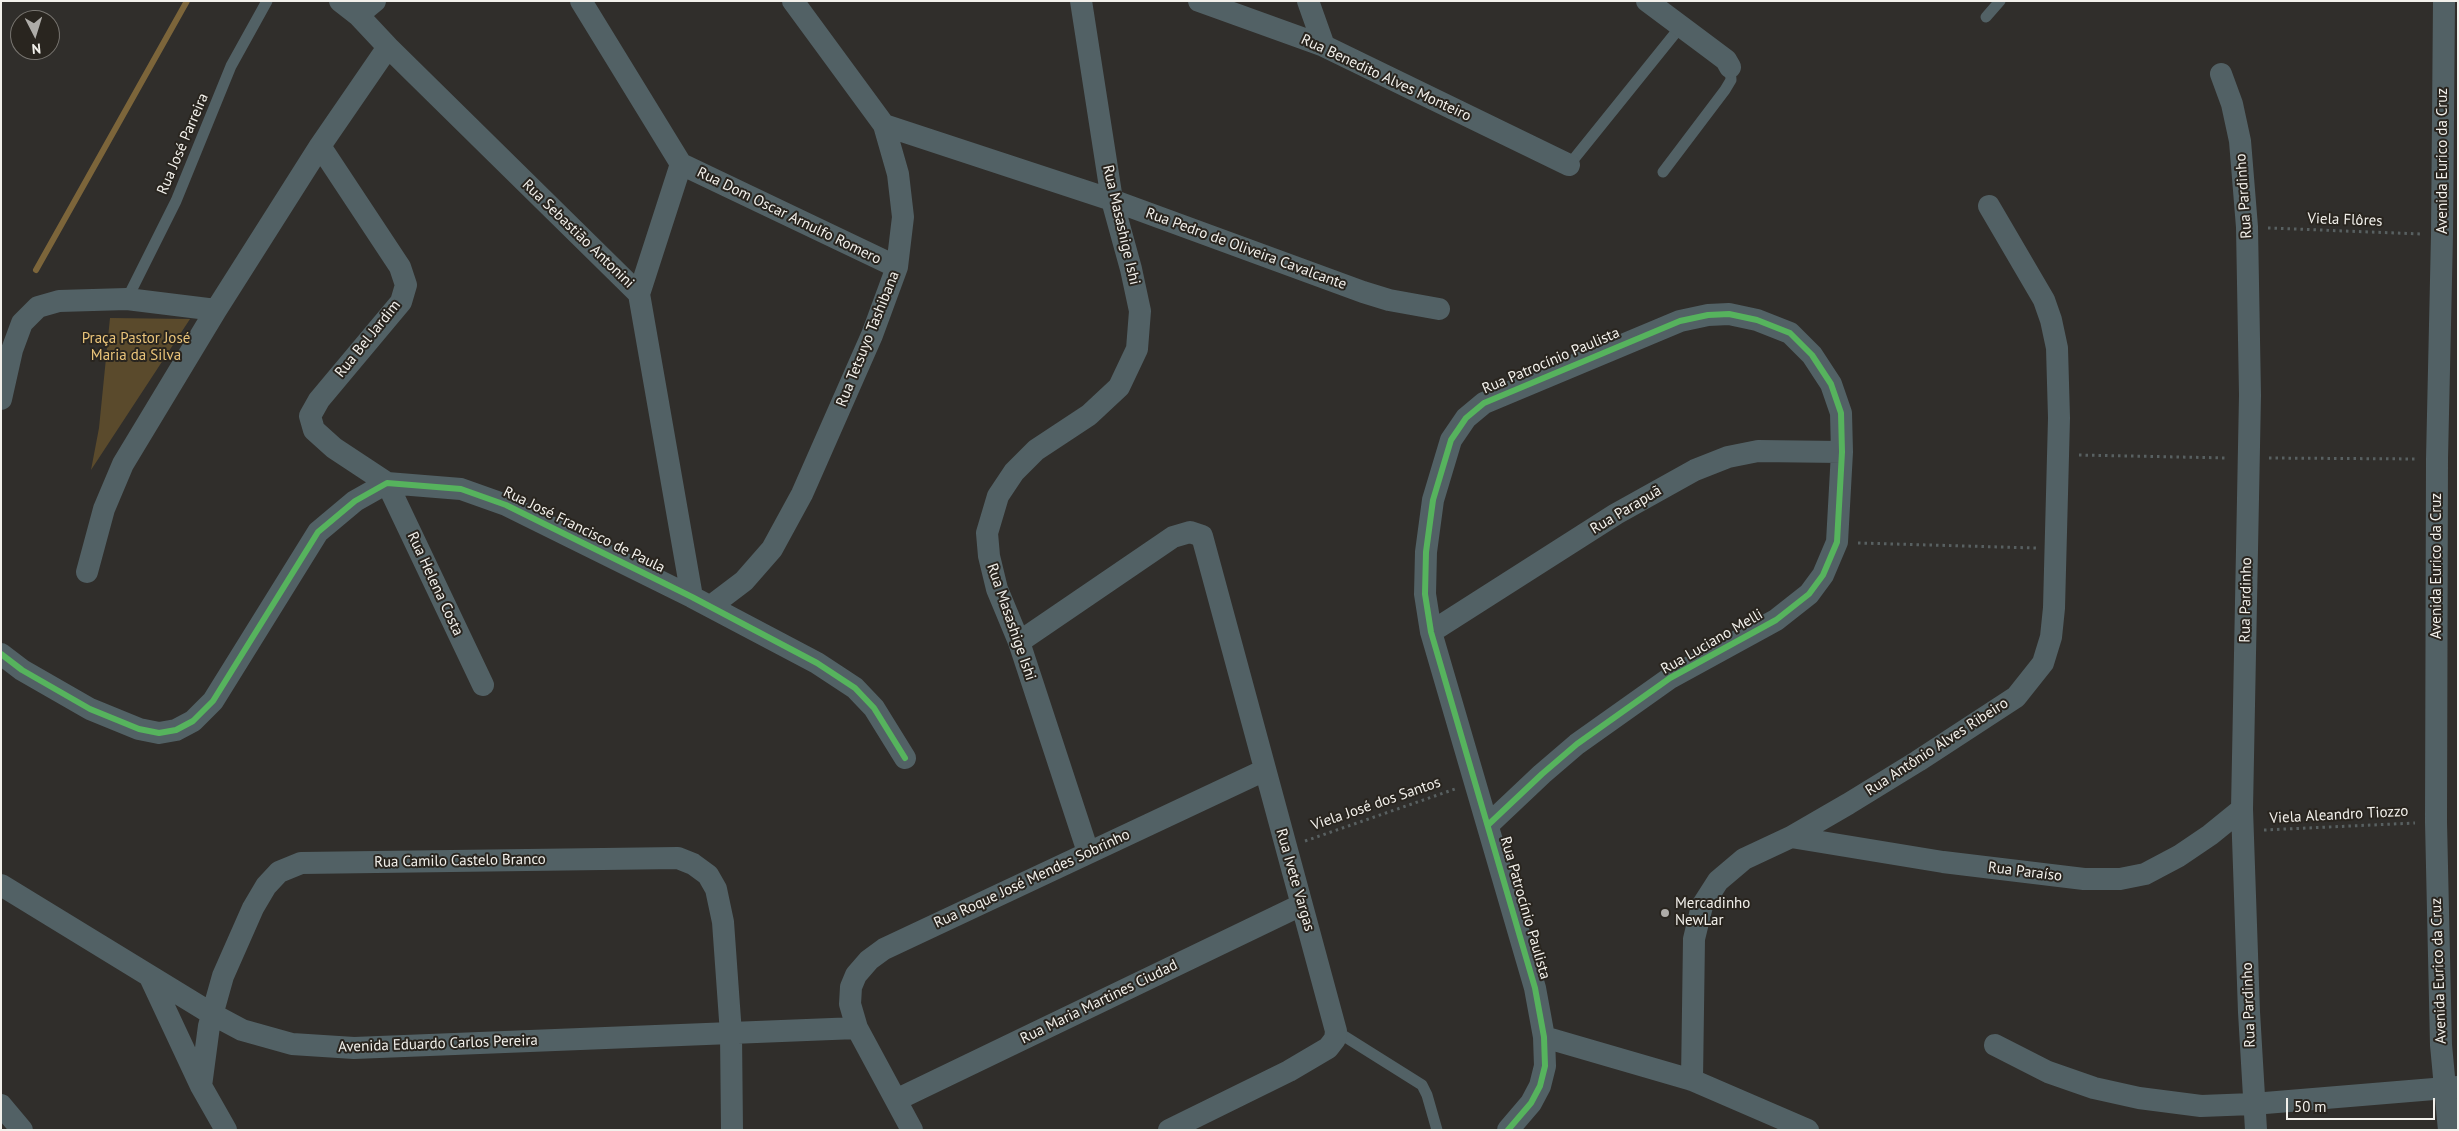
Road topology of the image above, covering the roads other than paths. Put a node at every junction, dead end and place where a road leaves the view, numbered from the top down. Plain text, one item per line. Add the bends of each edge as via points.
1 (267, 1) edge
2 (340, 1) edge
3 (582, 1) edge
4 (793, 1) edge
5 (1081, 1) edge
6 (1199, 1) edge
7 (1308, 1) edge
8 (1648, 1) edge
9 (2000, 1) edge
10 (2444, 1) edge
11 (367, 8) edge
12 (1986, 17) dead end
13 (1681, 26) junction
14 (1324, 46) junction
15 (388, 47) junction
16 (1730, 67) joint
17 (2222, 74) dead end
18 (884, 125) junction
19 (320, 146) junction
20 (681, 164) junction
21 (1569, 165) joint
22 (1663, 172) dead end
23 (1112, 200) junction
24 (1989, 206) dead end
25 (897, 268) junction
26 (639, 294) junction
27 (127, 300) junction
28 (1439, 309) dead end
29 (216, 310) junction
30 (1, 399) edge
31 (1842, 452) junction
32 (387, 482) junction
33 (2448, 503) edge
34 (87, 572) dead end
35 (702, 601) junction
36 (1431, 632) junction
37 (1019, 642) junction
38 (1, 654) edge
39 (483, 685) dead end
40 (905, 758) dead end
41 (1265, 770) junction
42 (2242, 820) junction
43 (1488, 825) junction
44 (1791, 837) junction
45 (1088, 852) junction
46 (1, 884) edge
47 (1301, 905) junction
48 (150, 977) junction
49 (212, 1014) junction
50 (857, 1028) junction
51 (1336, 1031) junction
52 (731, 1034) junction
53 (1544, 1037) junction
54 (1995, 1045) dead end
55 (1692, 1080) junction
56 (201, 1086) junction
57 (2451, 1088) edge
58 (896, 1100) junction
59 (2253, 1104) junction
60 (1, 1105) edge
61 (13, 1124) edge
62 (226, 1130) edge
63 (732, 1130) edge
64 (912, 1130) edge
65 (1169, 1130) edge
66 (1437, 1130) edge
67 (1508, 1130) edge
68 (1808, 1130) edge
69 (2256, 1130) edge
70 (2449, 1130) edge

1 - 27 lane, Rua José Parreira via 232,66 176,201
2 - 11 street, Rua Sebastião Antonini
3 - 20 street
4 - 18 street, Rua Tetsuyo Tashibana
5 - 23 street, Rua Masashige Ishi
6 - 14 street, Rua Benedito Alves Monteiro
7 - 14 street
8 - 13 street
9 - 12 lane
10 - 33 street, Avenida Eurico da Cruz via 2442,235
11 - 15 street, Rua Sebastião Antonini
13 - 16 street via 1726,60
13 - 21 lane
14 - 21 street, Rua Benedito Alves Monteiro
15 - 19 street
15 - 26 street, Rua Sebastião Antonini
16 - 22 lane via 1731,80 1725,90
17 - 42 street, Rua Pardinho via 2240,141 2247,227 2250,413
18 - 23 street, Rua Pedro de Oliveira Cavalcante
18 - 25 street, Rua Tetsuyo Tashibana via 898,174 903,217
19 - 29 street
19 - 32 street, Rua Bel Jardim via 400,267 406,285 401,302 319,400 310,416 314,430 334,448
20 - 25 street, Rua Dom Oscar Arnulfo Romero
20 - 26 street
23 - 28 street, Rua Pedro de Oliveira Cavalcante via 1363,292
23 - 37 street, Rua Masashige Ishi via 1140,312 1137,349 1119,387 1089,415 1036,450 1014,472 998,496 987,533 988,556 997,589
24 - 44 street, Rua Antônio Alves Ribeiro via 2035,282 2051,320 2059,379 2054,608 2051,637 2043,663 2016,697 1918,761
25 - 35 street, Rua Tetsuyo Tashibana via 872,335 810,476 772,549 744,581
26 - 35 street, Rua Sebastião Antonini
27 - 29 street
27 - 30 street via 60,301 38,307 22,323
29 - 34 street via 123,464 104,509
31 - 36 street, Rua Parapuã via 1758,451 1728,457 1695,470 1616,514
31 - 36 street, Rua Patrocínio Paulista via 1841,413 1831,384 1812,355 1790,333 1757,320 1728,314 1680,321 1511,391 1484,403 1466,418 1451,440 1433,500 1426,552 1425,594
31 - 43 street, Rua Luciano Melli via 1837,542 1823,575 1808,594 1776,620 1670,678 1577,744
32 - 35 street, Rua José Francisco de Paula via 461,489 506,505
32 - 38 street via 355,501 318,532 213,701 193,721 176,730 159,734 90,709 22,670
32 - 39 street, Rua Helena Costa
33 - 57 street, Avenida Eurico da Cruz via 2436,822 2441,1045
35 - 40 street, Rua José Francisco de Paula via 817,663 855,688 874,708
36 - 43 street, Rua Patrocínio Paulista
37 - 41 street, Rua Ivete Vargas via 1173,537 1190,532 1202,537
37 - 45 street, Rua Masashige Ishi
41 - 45 street, Rua Roque José Mendes Sobrinho
41 - 47 street, Rua Ivete Vargas
42 - 44 street, Rua Paraíso via 2145,874 2120,879 1942,862
42 - 59 street, Rua Pardinho
43 - 53 street, Rua Patrocínio Paulista via 1535,988
44 - 55 street, Rua Antônio Alves Ribeiro via 1744,859 1718,881 1702,906 1694,939
45 - 50 street, Rua Roque José Mendes Sobrinho via 876,955 856,975 851,987 850,1004
46 - 48 street, Avenida Eduardo Carlos Pereira
47 - 51 street, Rua Ivete Vargas
47 - 58 street, Rua Maria Martines Ciudad
48 - 49 street, Avenida Eduardo Carlos Pereira
48 - 56 street
49 - 52 street, Avenida Eduardo Carlos Pereira via 242,1030 292,1044 354,1048
49 - 52 street, Rua Camilo Castelo Branco via 223,976 253,908 279,872 301,863 678,858 708,875 716,889 723,922
49 - 56 street, Rua Camilo Castelo Branco
50 - 52 street, Avenida Eduardo Carlos Pereira
50 - 58 street, Rua Roque José Mendes Sobrinho
51 - 65 street via 1335,1039 1328,1048
51 - 66 lane via 1422,1085
52 - 63 street, Rua Camilo Castelo Branco
53 - 55 street
53 - 67 street, Rua Patrocínio Paulista via 1545,1066 1540,1086 1531,1103
54 - 59 street via 2048,1072 2094,1088 2201,1106
55 - 68 street
56 - 62 street
57 - 59 street
57 - 70 street, Avenida Eurico da Cruz
58 - 64 street, Rua Roque José Mendes Sobrinho
59 - 69 street, Rua Pardinho
60 - 61 street

